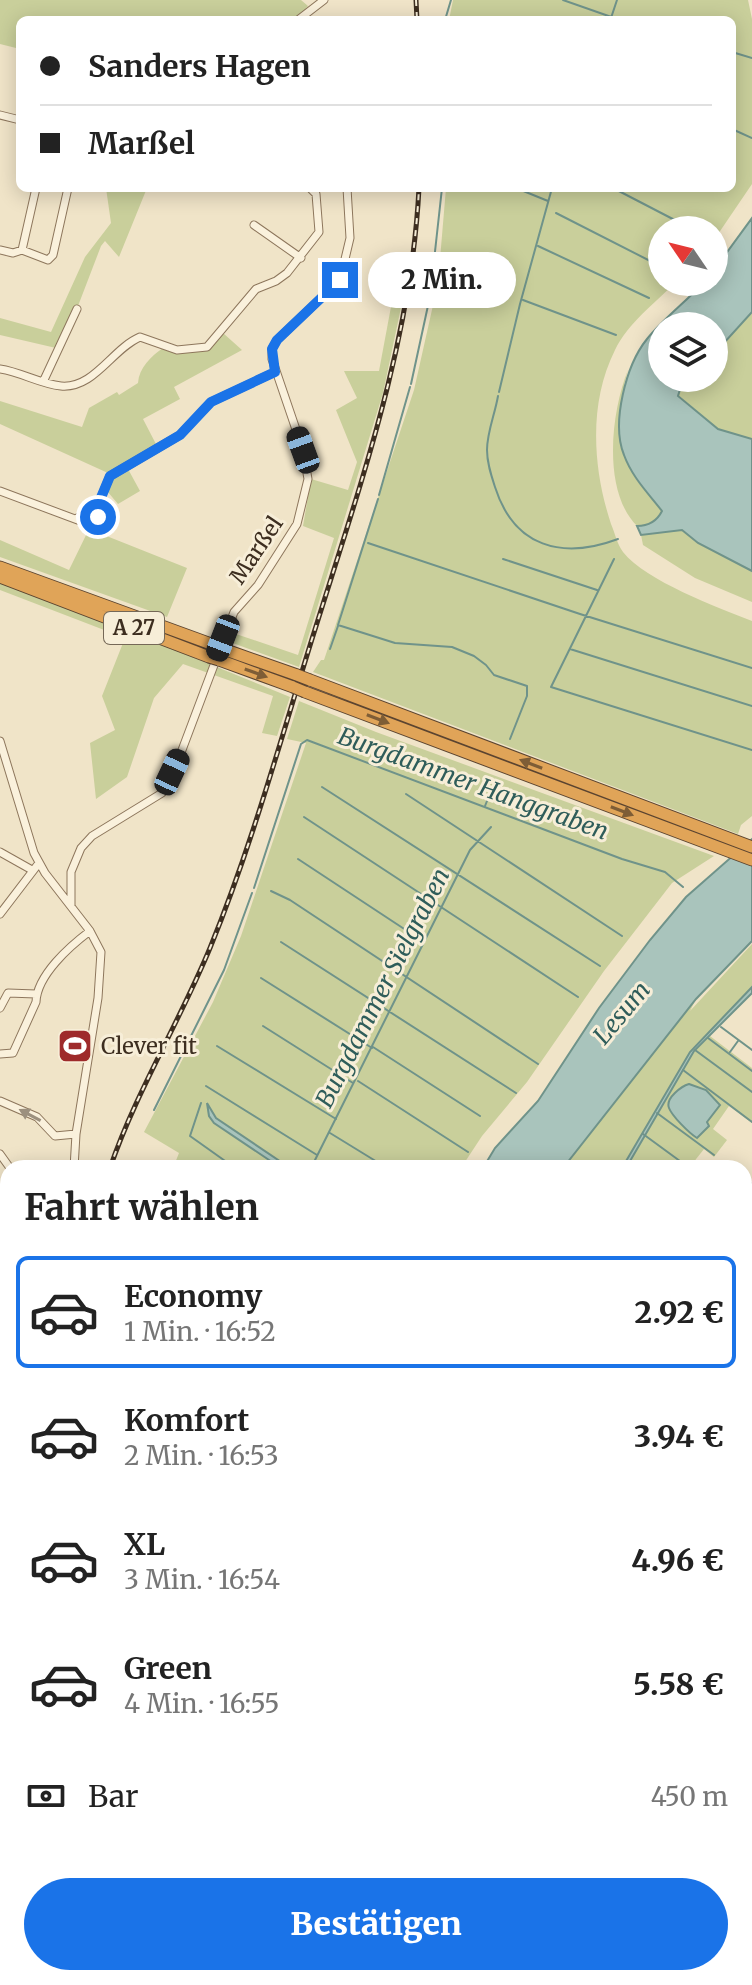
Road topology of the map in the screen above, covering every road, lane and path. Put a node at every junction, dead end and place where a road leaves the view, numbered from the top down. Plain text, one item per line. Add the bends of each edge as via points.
1 (324, 0) edge
2 (303, 16) edge
3 (35, 192) edge
4 (67, 192) edge
5 (314, 192) edge
6 (347, 192) edge
7 (254, 225) dead end
8 (0, 250) edge
9 (22, 250) junction
10 (301, 258) junction
11 (77, 309) dead end
12 (0, 369) edge
13 (275, 372) junction
14 (43, 382) junction
15 (0, 491) edge
16 (95, 512) junction
17 (76, 519) junction
18 (0, 567) edge
19 (0, 577) edge
20 (216, 653) junction
21 (308, 686) junction
22 (0, 741) edge
23 (752, 847) edge
24 (0, 852) edge
25 (752, 860) edge
26 (39, 863) junction
27 (32, 870) junction
28 (71, 906) junction
29 (0, 914) edge
30 (90, 931) junction
31 (36, 994) junction
32 (0, 1008) edge
33 (0, 1054) edge
34 (0, 1101) edge
35 (76, 1134) junction
36 (74, 1160) edge

1 - 2 street
3 - 9 street
4 - 9 street via 53,255 48,260
5 - 10 street via 319,232
6 - 13 street via 350,238 343,274 330,293 277,340 272,349
7 - 10 street
8 - 9 street
10 - 14 street via 276,281 256,289 207,347 177,350 140,337 127,342 82,383
11 - 14 street
12 - 14 street
13 - 16 street via 211,402 180,435 110,476
13 - 28 street, Marßel via 308,479 297,524 234,612 162,793 92,836 75,858
15 - 17 street
16 - 17 street via 86,511
16 - 17 street via 98,520 93,525
18 - 20 highway, A 27
19 - 20 highway, A 27
20 - 21 highway, A 27, bridge
23 -> 21 highway, A 27
21 -> 25 highway, A 27
22 - 26 street
24 - 27 street
26 - 27 street
26 - 28 street
27 - 29 street
28 - 30 street
30 - 31 street via 67,948
30 - 35 street via 101,952 101,969
31 - 32 street via 8,993
31 - 33 street via 13,1053
35 -> 34 street via 55,1136 37,1117
35 - 36 street

